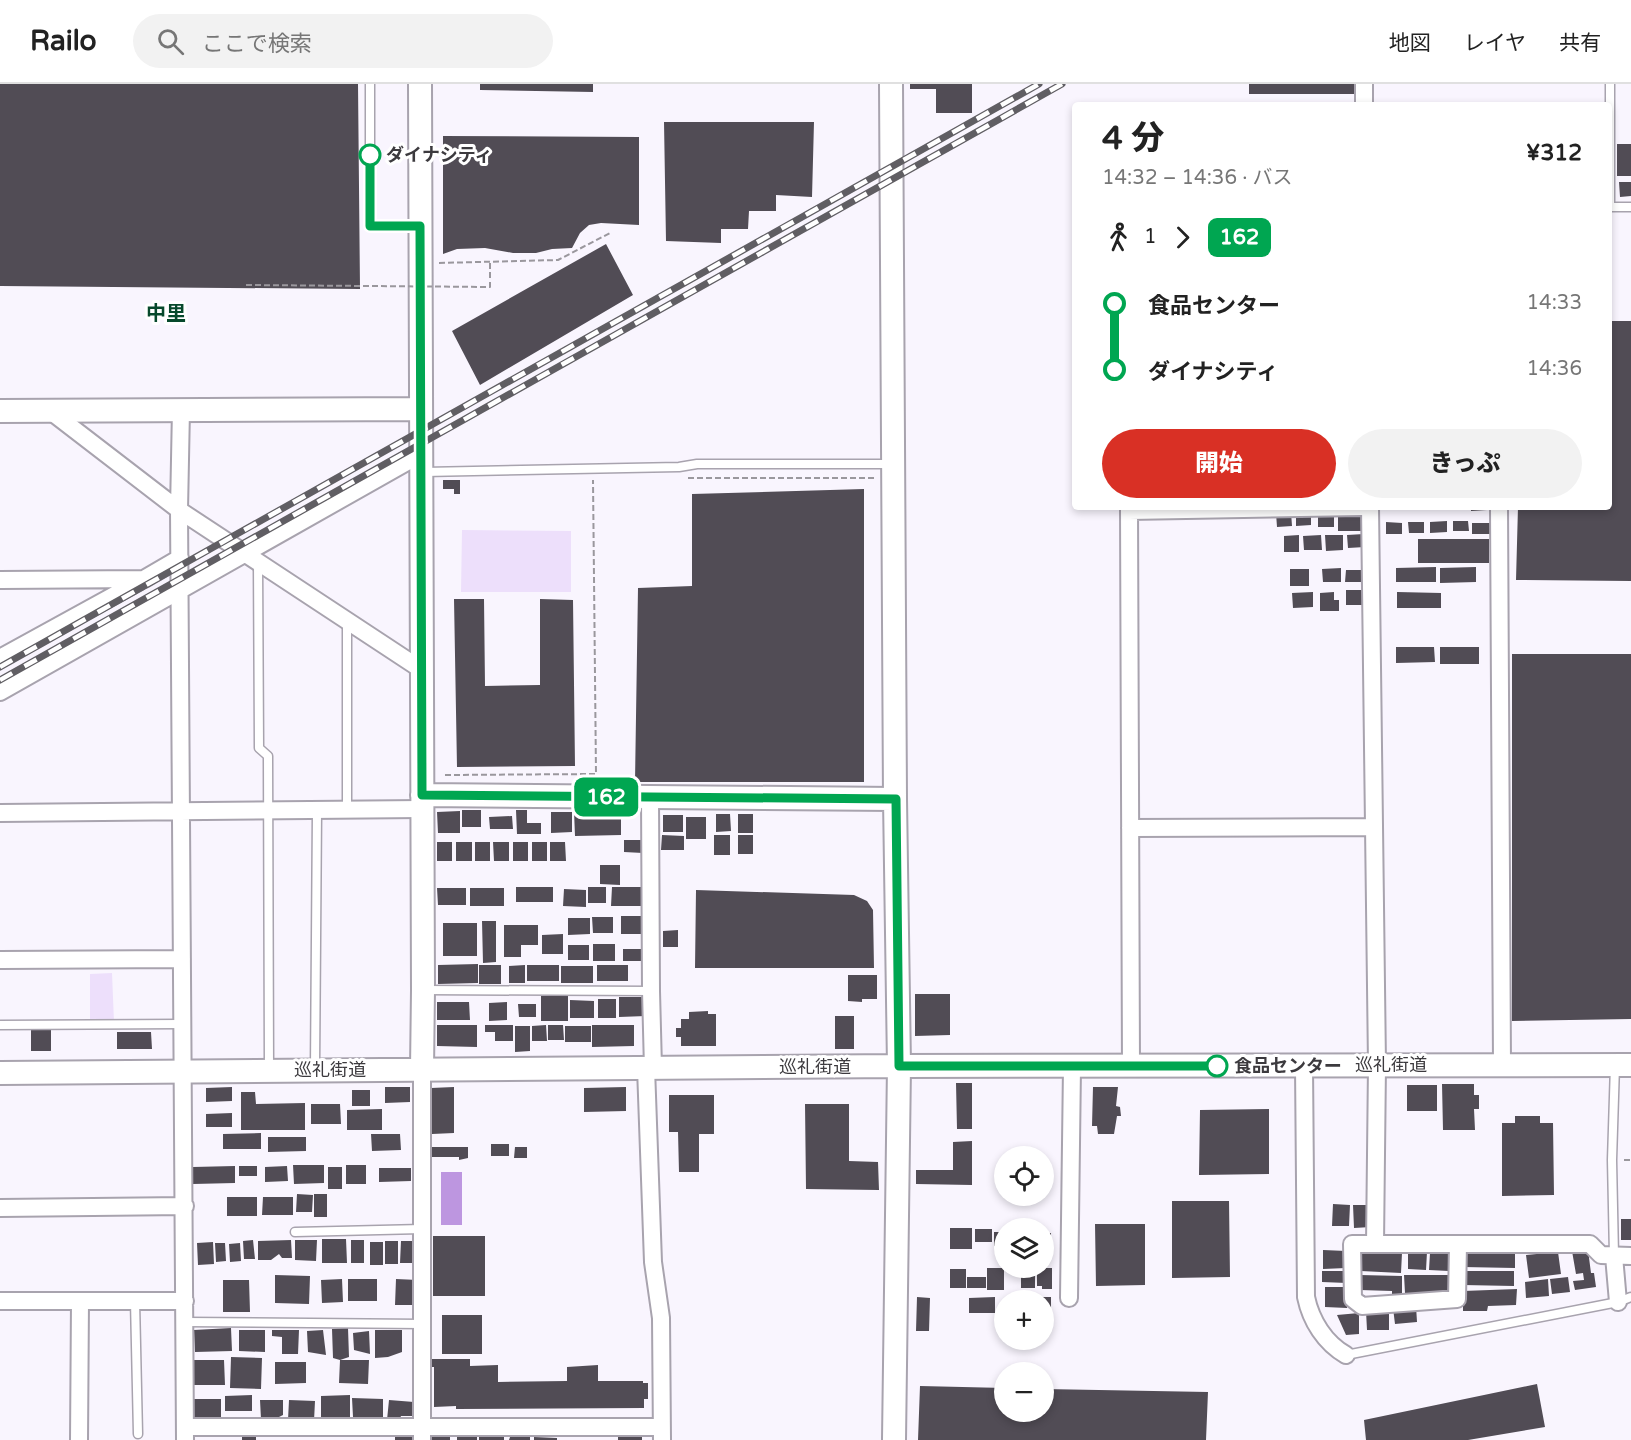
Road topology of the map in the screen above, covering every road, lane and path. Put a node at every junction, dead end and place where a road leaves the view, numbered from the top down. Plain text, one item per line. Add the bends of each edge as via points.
1 (370, 84) edge
2 (420, 84) edge
3 (891, 84) edge
4 (1364, 84) edge
5 (1610, 84) edge
6 (1364, 102) edge
7 (1610, 102) edge
8 (1612, 207) edge
9 (1631, 207) edge
10 (420, 226) junction
11 (610, 233) dead end
12 (433, 263) dead end
13 (490, 263) junction
14 (246, 285) dead end
15 (181, 409) junction
16 (421, 409) junction
17 (49, 410) junction
18 (0, 411) edge
19 (421, 463) junction
20 (894, 464) junction
21 (593, 477) dead end
22 (179, 510) junction
23 (1129, 510) edge
24 (1370, 510) edge
25 (1499, 510) edge
26 (180, 558) junction
27 (251, 558) junction
28 (144, 579) junction
29 (0, 580) edge
30 (180, 590) junction
31 (347, 621) junction
32 (0, 657) edge
33 (422, 670) junction
34 (0, 692) edge
35 (445, 775) dead end
36 (650, 797) junction
37 (896, 799) junction
38 (422, 802) junction
39 (347, 810) junction
40 (181, 811) junction
41 (268, 811) junction
42 (317, 811) junction
43 (0, 813) edge
44 (1374, 827) junction
45 (1130, 828) junction
46 (182, 959) junction
47 (0, 960) edge
48 (423, 990) junction
49 (651, 991) junction
50 (182, 1024) junction
51 (0, 1025) edge
52 (1377, 1065) junction
53 (1503, 1065) junction
54 (1623, 1065) edge
55 (899, 1066) junction
56 (1304, 1066) junction
57 (1072, 1067) junction
58 (1131, 1067) junction
59 (650, 1068) junction
60 (422, 1069) junction
61 (269, 1070) junction
62 (315, 1070) junction
63 (182, 1072) junction
64 (0, 1073) edge
65 (185, 1206) junction
66 (0, 1208) edge
67 (422, 1229) junction
68 (295, 1232) dead end
69 (1375, 1244) junction
70 (1458, 1244) junction
71 (1614, 1256) junction
72 (1631, 1256) edge
73 (1068, 1298) dead end
74 (1625, 1300) edge
75 (0, 1301) edge
76 (80, 1301) junction
77 (135, 1301) junction
78 (185, 1301) junction
79 (185, 1322) junction
80 (423, 1324) junction
81 (1346, 1355) joint
82 (185, 1433) edge
83 (662, 1433) edge
84 (138, 1434) dead end
85 (422, 1434) edge
86 (79, 1440) edge
87 (894, 1440) edge

1 - 10 lane via 370,226
2 - 10 street
3 - 20 street
4 - 6 street
5 - 7 lane
8 - 9 lane
10 - 16 street
11 - 13 path via 558,260
12 - 13 path
13 - 14 path, bridge via 490,287
15 - 16 street
15 - 17 street
15 - 22 street
16 - 19 street
17 - 18 street
17 - 22 street
19 - 20 lane via 680,467
19 - 27 street
19 - 33 street
20 - 37 street
21 - 35 path via 596,774
22 - 26 street
22 - 27 street
23 - 45 street
24 - 44 street
25 - 53 street
26 - 28 street
26 - 30 street
27 - 30 street
27 - 31 street
27 - 41 lane via 259,748 268,756
28 - 29 street
28 - 32 street
30 - 34 street
30 - 40 street
31 - 33 street
31 - 39 lane
33 - 38 street
36 - 37 street
36 - 38 street
36 - 49 street
37 - 55 street
38 - 39 street
38 - 48 street
39 - 42 street
40 - 41 street
40 - 43 street
40 - 46 street
41 - 42 street
41 - 61 lane
42 - 62 lane
44 - 45 street
44 - 52 street
45 - 58 street
46 - 47 street
46 - 50 street
48 - 49 lane
48 - 60 street
49 - 59 street
50 - 51 lane
50 - 63 street
52 - 53 street, 巡礼街道
52 - 56 street, 巡礼街道
52 - 69 street
53 - 54 street, 巡礼街道
54 - 71 lane via 1612,1160
55 - 57 street, 巡礼街道
55 - 59 street, 巡礼街道
55 - 87 street
56 - 58 street, 巡礼街道
56 - 81 street via 1306,1297 1310,1315 1321,1331 1333,1348
57 - 58 street, 巡礼街道
57 - 73 street
59 - 60 street, 巡礼街道
59 - 83 street via 653,1262 661,1318
60 - 62 street, 巡礼街道
60 - 67 street
61 - 62 street, 巡礼街道
61 - 63 street, 巡礼街道
63 - 64 street, 巡礼街道
63 - 65 street
65 - 66 street
65 - 78 street
67 - 68 lane
67 - 80 street
69 - 70 street
69 - 70 street via 1352,1244 1353,1299 1362,1306 1457,1299
70 - 71 street via 1590,1244 1601,1255
71 - 72 street
71 - 74 street
74 - 81 lane
75 - 76 street
76 - 77 street
76 - 86 street
77 - 78 street
77 - 84 lane
78 - 79 street
79 - 80 lane
79 - 82 street
80 - 85 street
82 - 85 street
83 - 85 street

